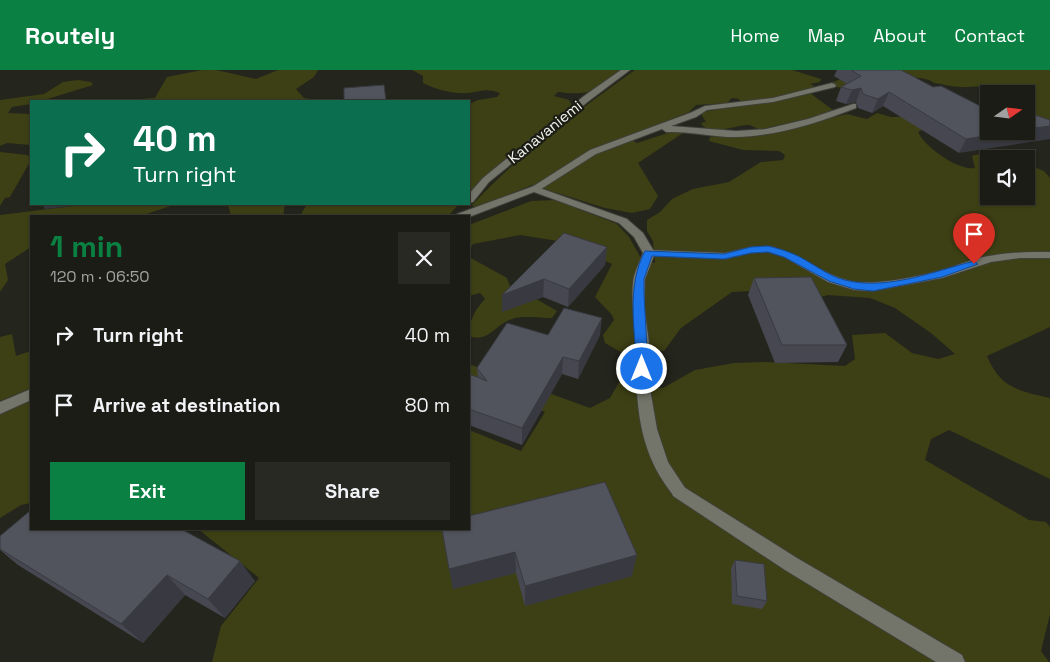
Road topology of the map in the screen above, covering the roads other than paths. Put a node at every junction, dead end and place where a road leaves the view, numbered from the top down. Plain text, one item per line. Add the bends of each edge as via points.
1 (626, 70) edge
2 (832, 85) dead end
3 (854, 106) edge
4 (653, 129) junction
5 (534, 189) junction
6 (470, 199) edge
7 (465, 205) edge
8 (456, 215) edge
9 (464, 215) edge
10 (649, 253) junction
11 (1050, 255) edge
12 (30, 394) edge
13 (0, 408) edge
14 (955, 662) edge

1 - 6 street, Kanavaniemi via 486,180
2 - 4 street via 773,100 705,108
3 - 4 street via 813,120 736,134 678,128
4 - 5 street via 593,152
5 - 9 street
5 - 10 street via 623,221 639,235
7 - 8 street
10 - 11 street via 724,256 768,249 788,255 832,279 854,286 873,287 942,274 989,259
10 - 14 street via 640,279 638,306 642,383 649,429 661,465 679,491 791,564
12 - 13 street

